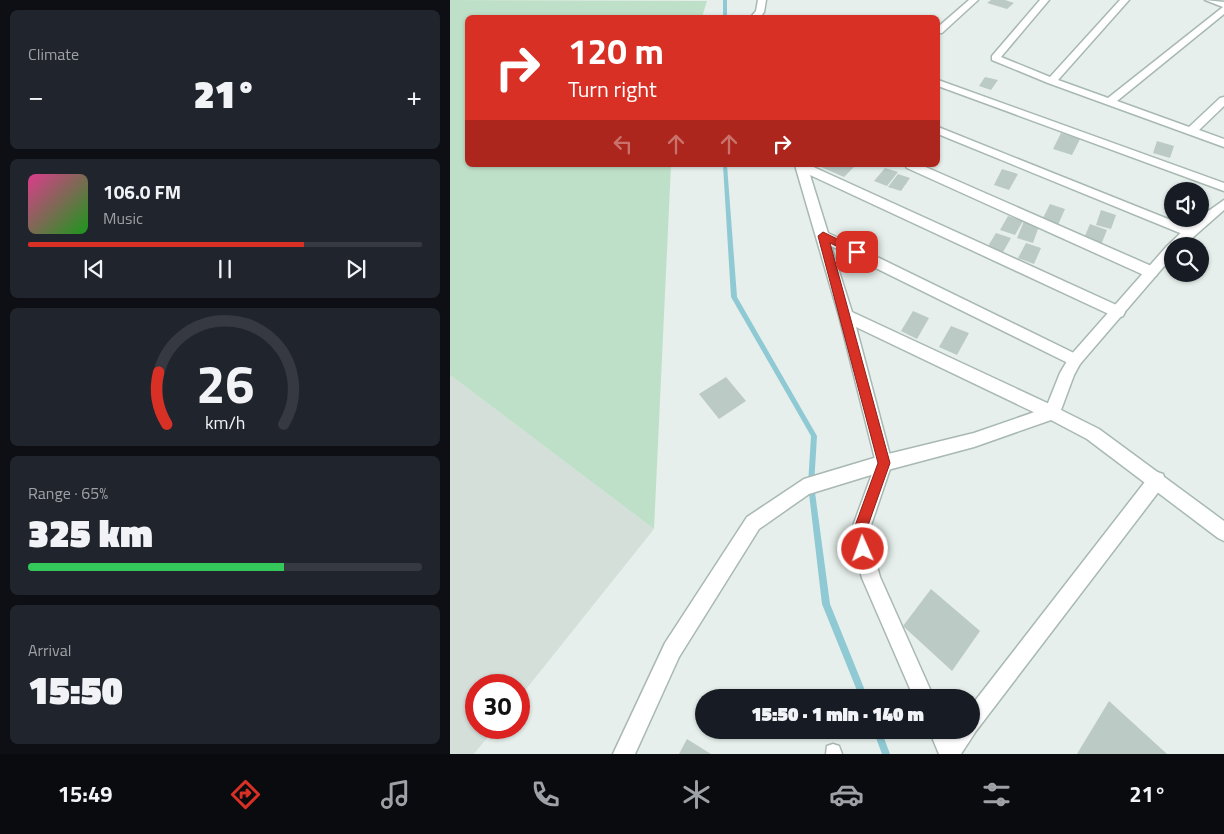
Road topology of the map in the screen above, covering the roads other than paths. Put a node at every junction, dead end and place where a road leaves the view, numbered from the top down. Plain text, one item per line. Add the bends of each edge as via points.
1 (762, 0) edge
2 (974, 0) edge
3 (1044, 0) edge
4 (1125, 0) edge
5 (1209, 0) edge
6 (1224, 5) edge
7 (1224, 10) edge
8 (757, 15) edge
9 (940, 30) edge
10 (1052, 82) junction
11 (940, 84) edge
12 (1224, 100) edge
13 (1110, 101) junction
14 (940, 131) edge
15 (1191, 131) junction
16 (1224, 143) edge
17 (801, 167) edge
18 (803, 167) edge
19 (915, 167) edge
20 (1224, 187) edge
21 (1224, 204) edge
22 (1189, 232) junction
23 (823, 236) junction
24 (1184, 237) edge
25 (1164, 258) edge
26 (1151, 272) junction
27 (1118, 312) junction
28 (846, 316) junction
29 (1075, 360) junction
30 (1052, 413) junction
31 (884, 463) junction
32 (1157, 480) junction
33 (1224, 532) edge
34 (920, 689) edge
35 (980, 711) edge
36 (943, 739) edge
37 (959, 739) edge
38 (949, 753) edge
39 (624, 754) edge

1 - 8 street
2 - 9 street
3 - 10 street via 994,58
4 - 10 street
5 - 6 street
7 - 13 street
10 - 13 street
11 - 20 street
12 - 15 street
13 - 15 street
14 - 22 street
15 - 16 street
17 - 23 street
18 - 27 street
19 - 26 street
21 - 22 street
22 - 24 street
23 - 28 street
23 - 29 street
25 - 26 street
26 - 27 street
27 - 29 street
28 - 30 street
28 - 31 street
29 - 30 street
30 - 31 street via 974,440
30 - 32 street via 1093,434
31 - 34 street via 859,534 872,578
31 - 39 street via 804,487 753,523 672,650
32 - 33 street
32 - 35 street
36 - 38 street
37 - 38 street

